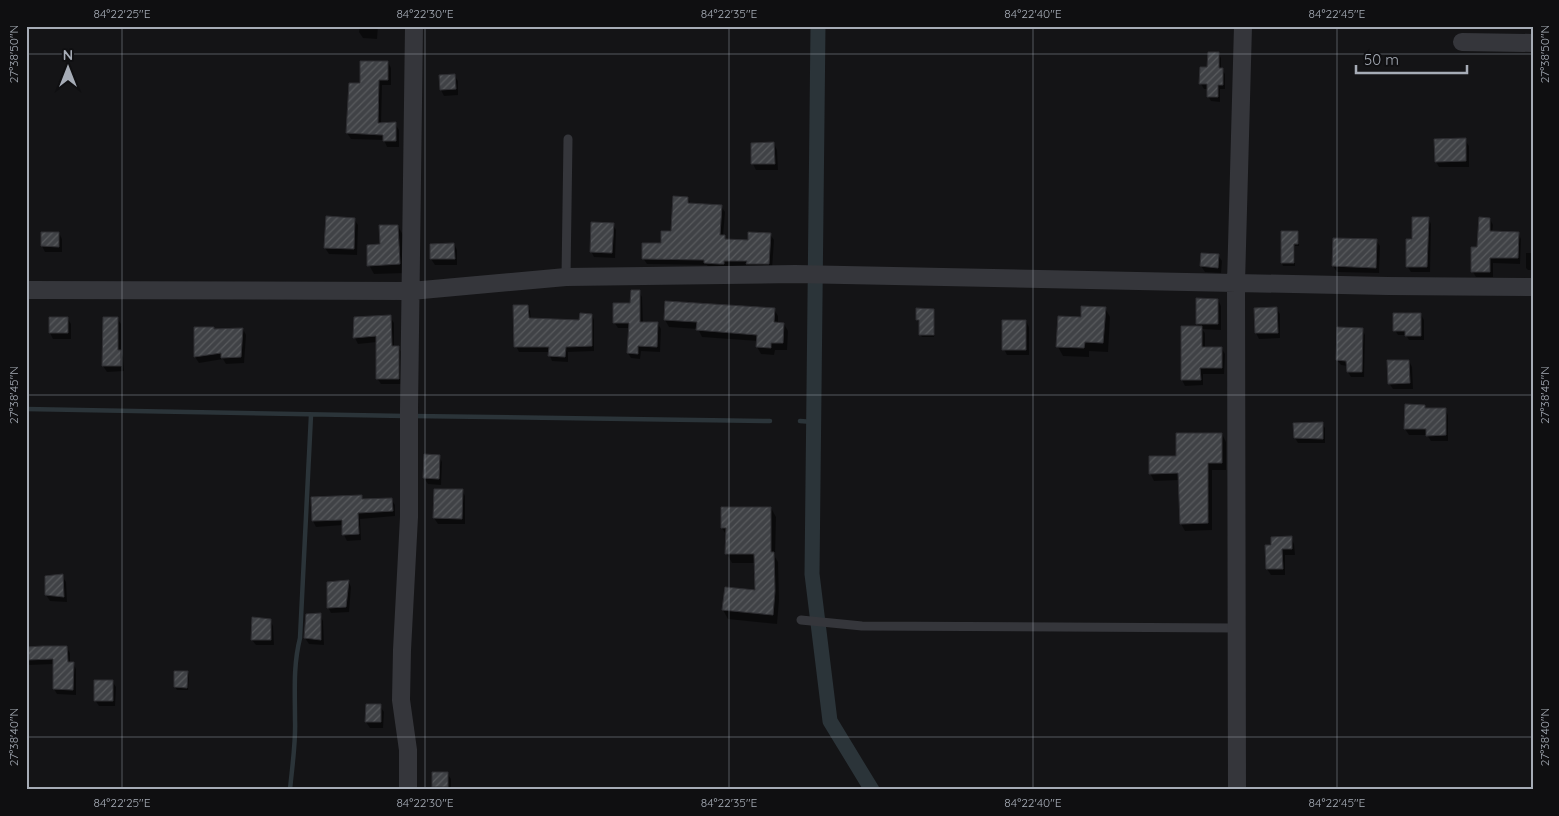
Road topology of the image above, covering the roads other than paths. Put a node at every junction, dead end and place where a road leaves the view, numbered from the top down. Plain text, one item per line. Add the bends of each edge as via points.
1 (414, 26) edge
2 (1243, 26) edge
3 (1462, 42) dead end
4 (1533, 43) edge
5 (568, 139) dead end
6 (566, 277) junction
7 (1236, 283) junction
8 (1533, 287) edge
9 (26, 290) edge
10 (411, 291) junction
11 (801, 620) dead end
12 (1236, 628) junction
13 (408, 790) edge
14 (1236, 790) edge

1 - 10 street
2 - 7 street
3 - 4 street
5 - 6 lane
6 - 7 street via 795,274
6 - 10 street
7 - 8 street
7 - 12 street
9 - 10 street
10 - 13 street via 409,517 401,692 408,750
11 - 12 lane via 862,626
12 - 14 street

